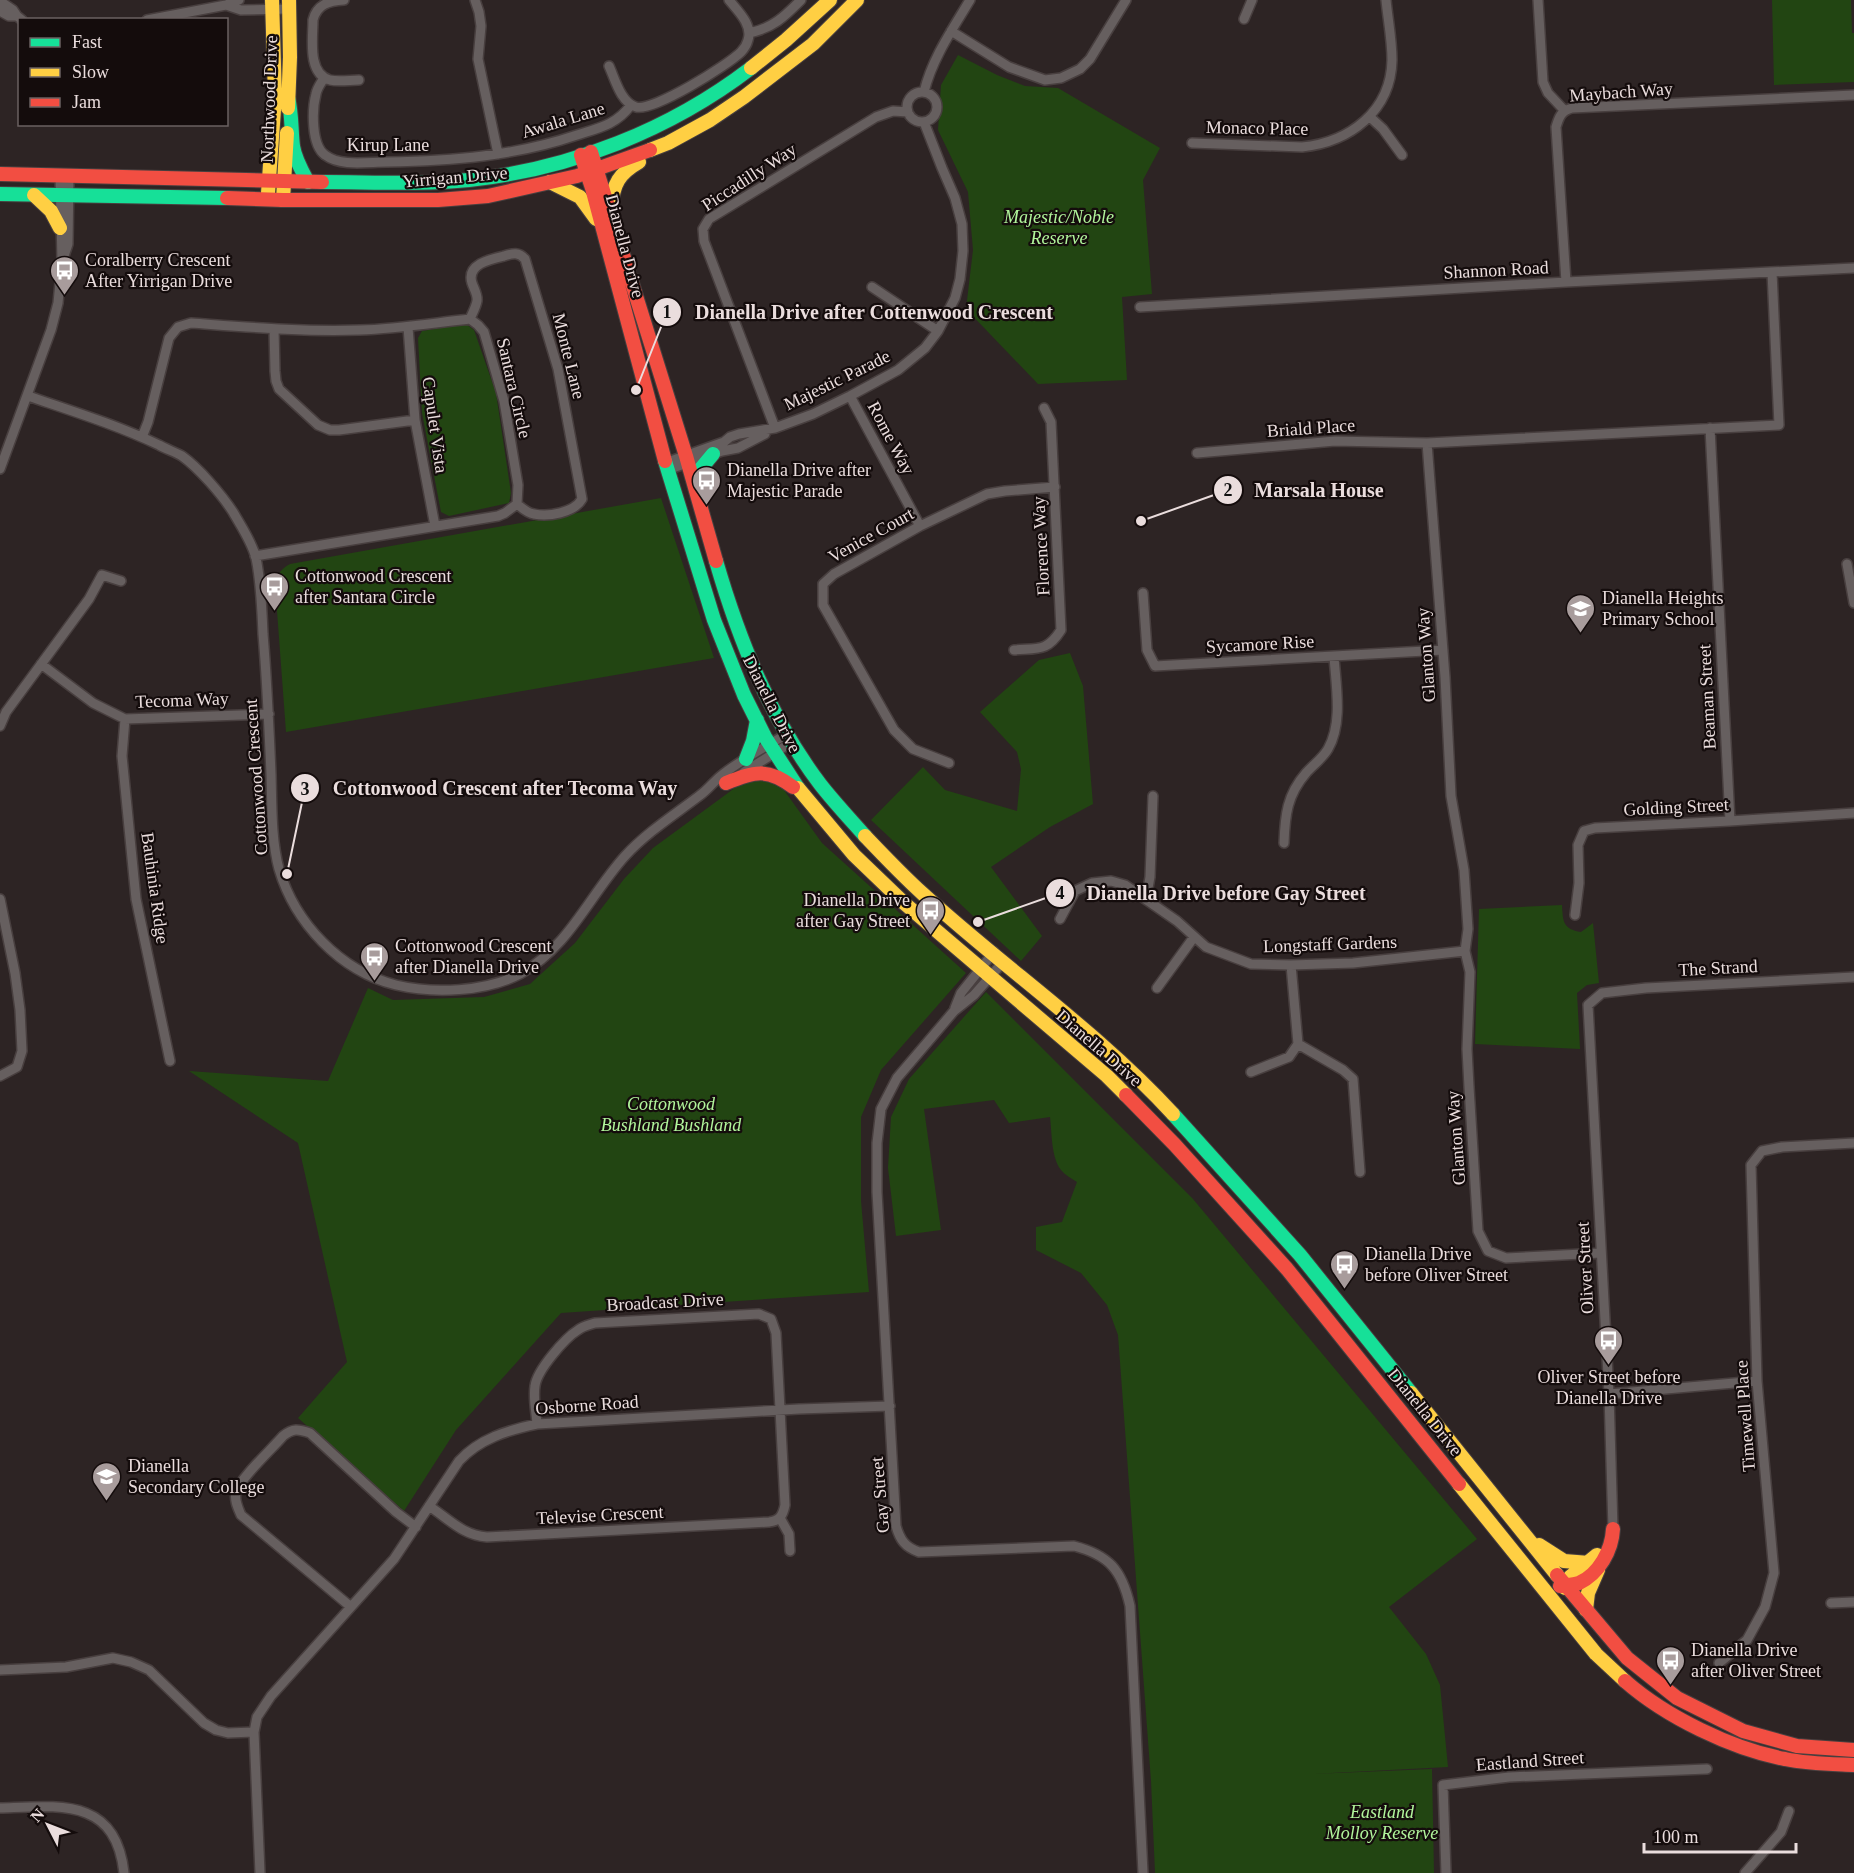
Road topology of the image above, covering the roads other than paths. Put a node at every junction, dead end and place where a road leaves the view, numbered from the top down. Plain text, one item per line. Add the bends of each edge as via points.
1 (0, 0) edge
2 (239, 0) edge
3 (344, 0) edge
4 (475, 0) edge
5 (729, 0) edge
6 (801, 0) edge
7 (830, 0) edge
8 (857, 0) edge
9 (970, 0) edge
10 (1126, 0) edge
11 (1252, 0) edge
12 (1386, 0) edge
13 (1538, 0) edge
14 (226, 4) junction
15 (289, 4) edge
16 (317, 4) edge
17 (272, 5) edge
18 (0, 11) edge
19 (20, 18) edge
20 (157, 18) edge
21 (1244, 19) dead end
22 (951, 31) junction
23 (749, 33) junction
24 (609, 66) dead end
25 (324, 78) junction
26 (360, 80) dead end
27 (924, 92) junction
28 (1854, 94) edge
29 (288, 97) junction
30 (631, 105) junction
31 (1564, 110) junction
32 (908, 112) junction
33 (1370, 117) junction
34 (710, 120) junction
35 (924, 122) junction
36 (1192, 143) dead end
37 (586, 153) junction
38 (498, 154) junction
39 (1402, 155) dead end
40 (592, 171) junction
41 (0, 174) edge
42 (65, 175) junction
43 (269, 182) junction
44 (308, 182) junction
45 (550, 182) junction
46 (284, 183) junction
47 (0, 195) edge
48 (34, 195) junction
49 (65, 196) junction
50 (268, 199) junction
51 (283, 200) junction
52 (606, 221) junction
53 (60, 228) junction
54 (62, 261) junction
55 (1854, 268) edge
56 (1772, 272) junction
57 (1566, 282) junction
58 (872, 287) dead end
59 (1140, 307) dead end
60 (470, 319) junction
61 (408, 327) junction
62 (274, 329) junction
63 (938, 331) junction
64 (28, 396) junction
65 (850, 396) junction
66 (1044, 408) dead end
67 (415, 420) junction
68 (1710, 428) junction
69 (772, 429) junction
70 (142, 437) junction
71 (1427, 442) junction
72 (1197, 453) dead end
73 (713, 454) junction
74 (687, 459) junction
75 (666, 466) junction
76 (0, 469) edge
77 (693, 478) junction
78 (1054, 487) junction
79 (517, 504) junction
80 (435, 526) junction
81 (920, 526) junction
82 (255, 556) junction
83 (1847, 564) dead end
84 (121, 581) dead end
85 (1143, 593) dead end
86 (1854, 603) edge
87 (1014, 650) dead end
88 (1443, 650) junction
89 (1334, 657) junction
90 (41, 664) junction
91 (269, 714) junction
92 (125, 719) junction
93 (756, 720) junction
94 (0, 726) edge
95 (789, 738) junction
96 (773, 748) junction
97 (746, 759) junction
98 (950, 764) dead end
99 (726, 783) junction
100 (707, 791) junction
101 (1153, 796) dead end
102 (804, 797) junction
103 (1854, 813) edge
104 (1730, 821) junction
105 (1284, 843) dead end
106 (0, 898) edge
107 (1146, 899) junction
108 (1575, 915) dead end
109 (1060, 919) dead end
110 (3, 933) edge
111 (1194, 937) junction
112 (1465, 951) junction
113 (999, 957) junction
114 (1291, 965) junction
115 (984, 973) junction
116 (1854, 977) edge
117 (1157, 988) dead end
118 (1588, 1005) joint
119 (1298, 1044) junction
120 (170, 1061) dead end
121 (1251, 1072) dead end
122 (0, 1076) edge
123 (1854, 1143) edge
124 (1360, 1172) dead end
125 (1601, 1253) junction
126 (1757, 1381) junction
127 (1609, 1394) junction
128 (890, 1406) junction
129 (780, 1411) junction
130 (537, 1424) junction
131 (429, 1506) junction
132 (780, 1518) junction
133 (416, 1527) junction
134 (1613, 1529) joint
135 (1525, 1535) junction
136 (790, 1551) dead end
137 (1594, 1564) junction
138 (1526, 1567) junction
139 (1565, 1585) junction
140 (1854, 1602) edge
141 (1831, 1603) dead end
142 (351, 1607) junction
143 (1586, 1610) junction
144 (1572, 1624) junction
145 (1719, 1663) dead end
146 (0, 1670) edge
147 (254, 1732) junction
148 (1854, 1750) edge
149 (1854, 1766) edge
150 (1707, 1769) dead end
151 (0, 1808) edge
152 (1789, 1811) dead end
153 (124, 1873) edge
154 (260, 1873) edge
155 (1143, 1873) edge
156 (1446, 1873) edge
157 (1745, 1873) edge

1 - 19 street
2 - 14 street
3 - 16 street
4 - 38 street via 481,26 478,59
5 - 23 street
6 - 23 street via 775,24
7 - 37 main road, Yirrigan Drive via 763,60 714,94 639,134
8 - 34 main road, Yirrigan Drive via 813,44
9 - 22 street
10 - 22 street via 1080,69 1045,81 1009,67
11 - 21 street
12 - 33 street, Monaco Place via 1392,60 1385,94
13 - 31 street via 1543,82
14 - 17 street via 241,10
14 - 20 street
15 - 17 street
15 - 29 main road, Northwood Drive
16 - 25 street via 312,20 314,66
17 - 43 main road, Northwood Drive via 275,96
18 - 19 street
22 - 27 street via 928,73
23 - 30 street via 743,51 732,60 667,100 644,108
24 - 30 street
25 - 26 street
25 - 38 street, Kirup Lane via 315,96 316,142 319,150 332,159 438,161
27 - 32 street via 910,98
27 - 35 street via 936,105 934,116
28 - 31 street, Maybach Way
29 - 44 main road via 293,147
29 - 46 main road, Northwood Drive
30 - 38 street, Awala Lane via 610,124 548,145
31 - 57 street, Maybach Way via 1557,127
32 - 35 street via 916,121
32 - 69 street, Piccadilly Way via 894,111 876,117 709,219 703,229
33 - 36 street, Monaco Place via 1349,134 1317,146
33 - 39 street
34 - 40 main road, Yirrigan Drive via 668,143
34 - 52 main road via 694,136 622,171 615,182
35 - 63 street, Majestic Parade via 962,224 960,279
37 - 40 main road, Dianella Drive
37 - 44 main road, Yirrigan Drive via 540,167 470,180
40 - 45 main road, Yirrigan Drive
40 - 52 main road, Dianella Drive
41 - 42 main road, Yirrigan Drive
42 - 43 main road, Yirrigan Drive
42 - 49 street
43 - 46 main road, Yirrigan Drive
43 - 50 main road, Northwood Drive
44 - 46 main road, Yirrigan Drive
45 - 51 main road, Yirrigan Drive via 488,196 438,200
45 - 52 main road via 580,197
46 - 51 main road, Northwood Drive
47 - 48 main road, Yirrigan Drive
48 - 49 main road, Yirrigan Drive
48 - 53 main road via 51,211
49 - 50 main road, Yirrigan Drive
49 - 53 street
49 - 54 street via 68,244
50 - 51 main road, Yirrigan Drive
52 - 74 main road, Dianella Drive
52 - 75 main road, Dianella Drive
53 - 54 street
54 - 64 street via 58,303
55 - 56 street, Shannon Road
56 - 57 street, Shannon Road
56 - 68 street via 1779,425
57 - 59 street, Shannon Road
58 - 63 street
60 - 61 street
60 - 79 street, Santara Circle via 484,332 504,401 518,484
60 - 79 street, Monte Lane via 477,302 472,272 486,261 522,255 558,369 582,499 573,509 545,514 534,514
61 - 62 street
61 - 67 street, Capulet Vista
62 - 67 street via 276,381 318,425 339,430
62 - 70 street via 191,323 178,327 169,338
63 - 65 street, Majestic Parade via 925,348 898,370
64 - 70 street, Cottonwood Crescent
64 - 76 street
65 - 69 street, Majestic Parade
65 - 81 street, Rome Way
66 - 78 street, Florence Way via 1051,422
67 - 80 street, Capulet Vista
68 - 71 street
68 - 104 street, Beaman Street
69 - 73 street, Majestic Parade via 744,446
69 - 74 street, Majestic Parade via 730,437
70 - 82 street, Cottonwood Crescent via 182,456 211,484 231,509
71 - 72 street, Briald Place via 1335,441
71 - 88 street, Glanton Way
73 - 74 street, Majestic Parade
73 - 77 main road
74 - 75 street, Majestic Parade
74 - 77 main road, Dianella Drive
75 - 93 main road, Dianella Drive via 714,620
77 - 95 main road, Dianella Drive via 731,611 761,686
78 - 81 street, Venice Court via 987,494
78 - 87 street, Florence Way via 1061,630 1047,647
79 - 80 street via 498,516
80 - 82 street
81 - 98 street, Venice Court via 834,574 823,584 823,606 894,730 914,749
82 - 91 street, Cottonwood Crescent
83 - 86 street
84 - 90 street via 102,575
85 - 89 street, Sycamore Rise via 1147,650 1155,666
88 - 89 street, Sycamore Rise
88 - 112 street, Glanton Way via 1451,796 1464,870 1468,929
89 - 105 street via 1337,701 1333,736 1290,798
90 - 92 street, Tecoma Way via 93,703
90 - 94 street
91 - 92 street, Tecoma Way
91 - 100 street, Cottonwood Crescent via 273,824 279,867 293,904 319,939 341,959 369,976 420,990 501,983 532,966 566,936 625,856
92 - 120 street, Bauhinia Ridge via 122,756 136,899
93 - 96 main road, Dianella Drive
93 - 97 main road
95 - 96 street, Cottonwood Crescent
95 - 113 main road, Dianella Drive via 820,784 865,837 923,894
96 - 97 street, Cottonwood Crescent
96 - 99 street, Cottonwood Crescent
96 - 102 main road, Dianella Drive
97 - 100 street, Cottonwood Crescent
99 - 100 street, Cottonwood Crescent
99 - 102 main road via 766,772 784,779
101 - 107 street
102 - 115 main road, Dianella Drive via 854,855
103 - 104 street, Golding Street
104 - 108 street, Golding Street via 1584,831 1578,845
106 - 110 street
107 - 109 street, Longstaff Gardens via 1125,885 1111,881 1092,883 1074,891
107 - 111 street, Longstaff Gardens
110 - 122 street via 20,1010 22,1051 17,1068
111 - 114 street, Longstaff Gardens via 1206,947 1251,964
111 - 117 street
112 - 114 street, Longstaff Gardens
112 - 125 street, Glanton Way via 1470,972 1468,1087 1478,1231 1488,1251 1506,1258
113 - 115 street, Gay Street
113 - 135 main road, Dianella Drive via 1120,1061 1200,1144 1300,1255
114 - 119 street
115 - 128 street, Gay Street via 974,995 954,1011 897,1078 881,1109 877,1192
115 - 138 main road, Dianella Drive via 1107,1076 1183,1154 1287,1269
116 - 118 street, The Strand via 1646,988 1602,993
118 - 125 street, Oliver Street
119 - 121 street via 1289,1057
119 - 124 street via 1353,1079
123 - 126 street, Timewell Place via 1782,1146 1762,1151 1751,1165
125 - 127 street, Oliver Street
126 - 127 street
126 - 145 street, Timewell Place via 1774,1573 1765,1607 1747,1640
127 - 134 street, Oliver Street
128 - 129 street, Osborne Road
128 - 155 street, Gay Street via 896,1526 908,1548 919,1552 1074,1546 1103,1557 1125,1586 1130,1606
129 - 130 street, Osborne Road
129 - 130 street, Broadcast Drive via 776,1333 771,1319 759,1314 735,1315 584,1326 538,1376 534,1397
129 - 132 street via 785,1505
130 - 131 street, Osborne Road via 498,1435 468,1452
131 - 132 street, Televise Crescent via 465,1532 487,1537 769,1522
131 - 133 street, Osborne Road
132 - 136 street via 789,1534
133 - 142 street, Osborne Road via 394,1559
133 - 142 street via 310,1433 299,1429 283,1436 243,1480 236,1492 241,1515
134 - 137 main road
135 - 137 main road via 1564,1561
135 - 139 main road, Dianella Drive
137 - 139 main road via 1570,1577
137 - 143 main road
138 - 139 main road via 1551,1584
138 - 144 main road, Dianella Drive
139 - 143 main road, Dianella Drive
139 - 144 main road
140 - 141 street
142 - 147 street, Osborne Road via 271,1696 257,1717
143 - 148 main road, Dianella Drive via 1644,1673 1701,1711 1743,1731 1797,1746
144 - 149 main road, Dianella Drive via 1622,1680 1680,1719 1759,1752 1794,1761
146 - 147 street via 66,1667 113,1658 131,1662 149,1670 216,1730
147 - 154 street
150 - 156 street, Eastland Street via 1509,1777 1443,1785
151 - 153 street via 63,1807 101,1820 117,1844
152 - 157 street via 1781,1832

